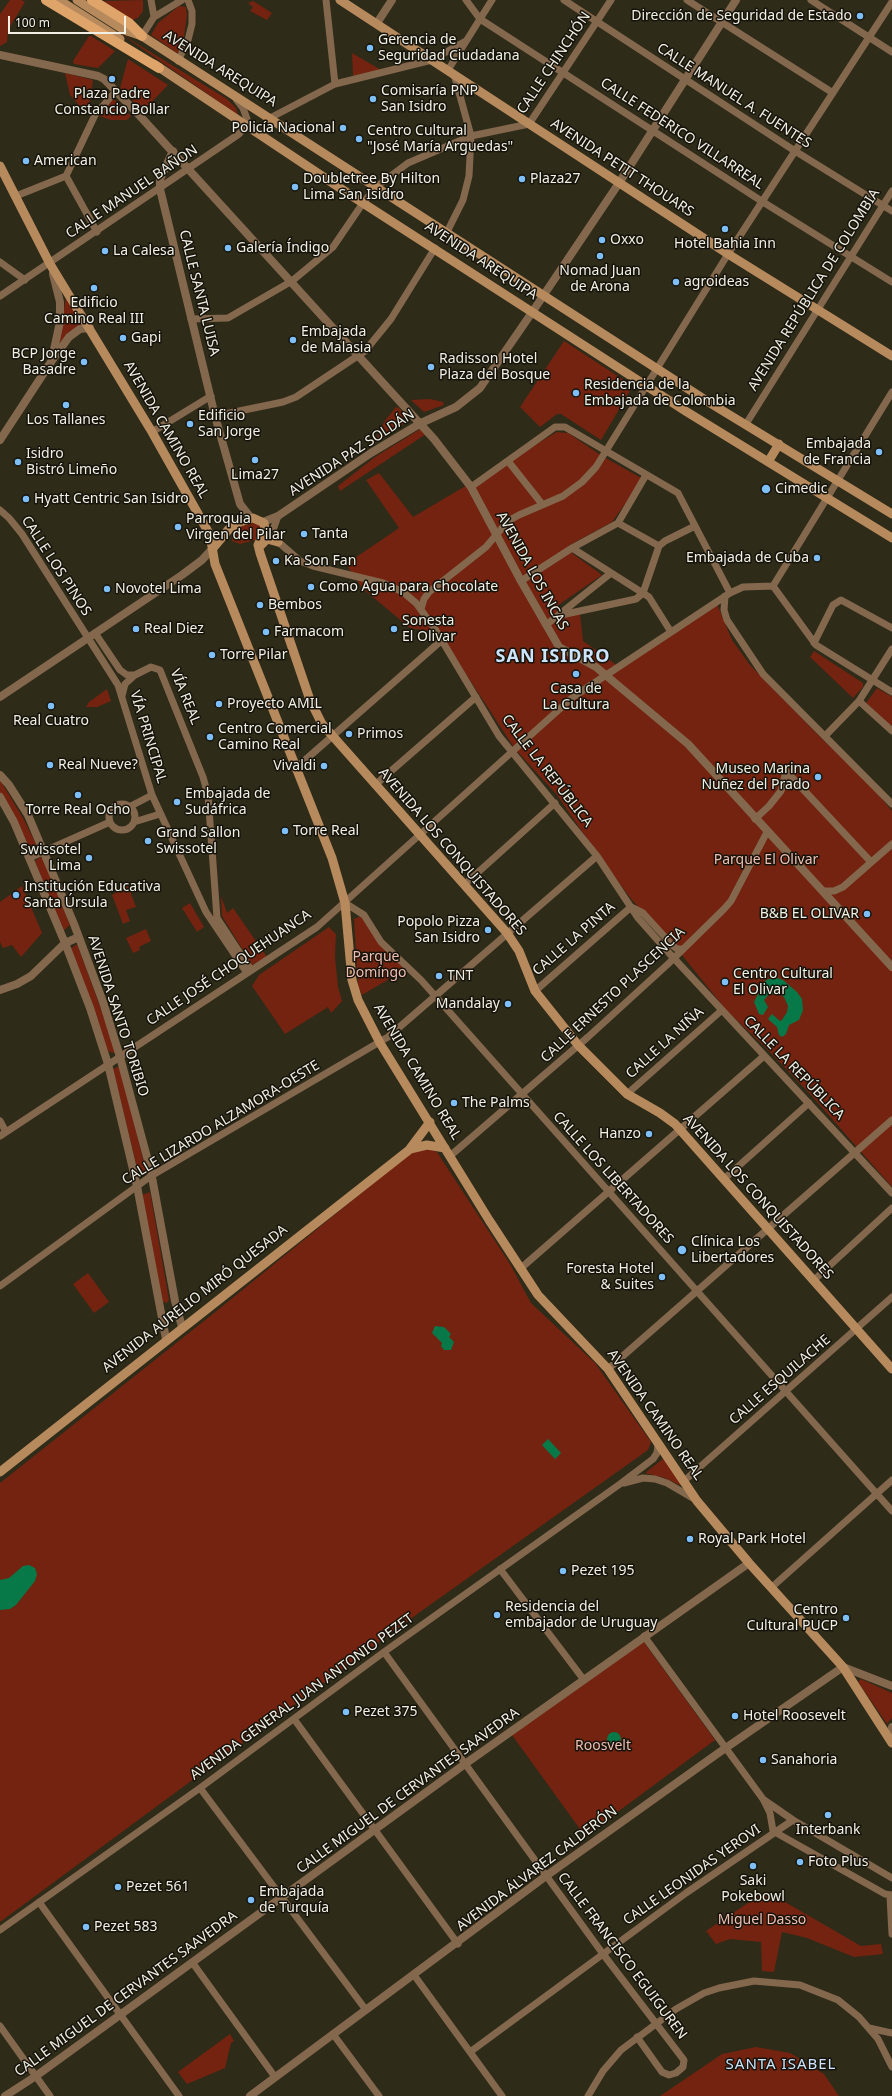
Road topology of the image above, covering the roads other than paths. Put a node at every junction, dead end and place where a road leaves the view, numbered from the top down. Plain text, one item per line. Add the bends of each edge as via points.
1 (46, 0) edge
2 (59, 0) edge
3 (77, 0) edge
4 (92, 0) edge
5 (151, 0) edge
6 (182, 0) edge
7 (188, 0) edge
8 (326, 0) edge
9 (340, 0) edge
10 (392, 0) edge
11 (466, 0) edge
12 (492, 0) edge
13 (564, 0) edge
14 (611, 0) edge
15 (687, 0) edge
16 (736, 0) edge
17 (812, 0) edge
18 (892, 2) edge
19 (154, 17) junction
20 (480, 19) junction
21 (598, 22) junction
22 (722, 22) junction
23 (377, 23) junction
24 (142, 36) junction
25 (869, 37) junction
26 (464, 42) junction
27 (892, 52) edge
28 (0, 56) edge
29 (432, 60) junction
30 (178, 61) junction
31 (159, 68) junction
32 (451, 72) junction
33 (564, 73) junction
34 (685, 79) junction
35 (335, 84) junction
36 (115, 92) junction
37 (833, 93) junction
38 (232, 94) junction
39 (270, 118) junction
40 (530, 124) junction
41 (246, 126) junction
42 (653, 130) junction
43 (471, 136) junction
44 (173, 151) junction
45 (795, 151) junction
46 (0, 166) edge
47 (189, 169) junction
48 (66, 176) junction
49 (619, 183) junction
50 (376, 187) junction
51 (160, 189) junction
52 (892, 191) edge
53 (16, 196) junction
54 (763, 202) junction
55 (363, 203) junction
56 (883, 205) junction
57 (892, 211) edge
58 (97, 232) junction
59 (447, 232) junction
60 (435, 248) junction
61 (728, 254) junction
62 (850, 256) junction
63 (0, 262) edge
64 (50, 264) junction
65 (25, 280) junction
66 (292, 281) junction
67 (892, 282) edge
68 (545, 295) junction
69 (0, 296) edge
70 (817, 308) junction
71 (533, 311) junction
72 (191, 319) junction
73 (90, 328) junction
74 (359, 355) junction
75 (892, 356) edge
76 (51, 362) junction
77 (657, 368) junction
78 (647, 385) junction
79 (892, 392) edge
80 (211, 396) junction
81 (215, 416) junction
82 (421, 423) junction
83 (746, 424) junction
84 (152, 432) junction
85 (0, 440) edge
86 (779, 444) junction
87 (606, 452) junction
88 (508, 461) junction
89 (768, 462) junction
90 (646, 475) junction
91 (835, 484) junction
92 (471, 487) junction
93 (827, 498) junction
94 (542, 504) junction
95 (0, 510) edge
96 (892, 514) edge
97 (278, 516) junction
98 (251, 518) junction
99 (263, 522) junction
100 (618, 523) junction
101 (696, 526) junction
102 (891, 535) edge
103 (497, 536) junction
104 (278, 542) junction
105 (659, 546) junction
106 (213, 548) junction
107 (572, 548) junction
108 (259, 549) junction
109 (611, 573) junction
110 (521, 581) junction
111 (773, 586) junction
112 (643, 593) junction
113 (728, 594) junction
114 (421, 609) junction
115 (561, 615) junction
116 (546, 625) junction
117 (892, 628) edge
118 (671, 632) junction
119 (91, 636) junction
120 (442, 640) junction
121 (814, 643) junction
122 (892, 649) edge
123 (135, 675) junction
124 (606, 676) junction
125 (872, 680) junction
126 (892, 692) edge
127 (0, 697) edge
128 (476, 697) junction
129 (123, 698) junction
130 (859, 701) junction
131 (892, 731) edge
132 (332, 736) junction
133 (825, 736) junction
134 (513, 753) junction
135 (296, 768) junction
136 (0, 775) edge
137 (375, 785) junction
138 (152, 795) junction
139 (0, 797) edge
140 (555, 803) junction
141 (892, 804) edge
142 (129, 807) junction
143 (160, 814) junction
144 (756, 819) junction
145 (110, 822) junction
146 (134, 822) junction
147 (767, 832) junction
148 (421, 835) junction
149 (892, 844) edge
150 (43, 851) junction
151 (597, 856) junction
152 (29, 858) junction
153 (871, 862) junction
154 (465, 884) junction
155 (824, 892) junction
156 (216, 902) junction
157 (344, 903) junction
158 (202, 905) junction
159 (631, 907) junction
160 (507, 933) junction
161 (79, 937) junction
162 (65, 943) junction
163 (683, 948) junction
164 (674, 958) junction
165 (892, 967) edge
166 (249, 971) junction
167 (0, 990) edge
168 (535, 991) junction
169 (436, 997) junction
170 (722, 1010) junction
171 (380, 1043) junction
172 (578, 1045) junction
173 (764, 1056) junction
174 (120, 1057) junction
175 (108, 1064) junction
176 (627, 1094) junction
177 (522, 1095) junction
178 (809, 1103) junction
179 (892, 1120) edge
180 (0, 1121) edge
181 (430, 1122) junction
182 (680, 1129) junction
183 (3, 1134) edge
184 (445, 1148) junction
185 (409, 1150) junction
186 (856, 1152) junction
187 (450, 1156) junction
188 (152, 1176) junction
189 (724, 1179) junction
190 (138, 1186) junction
191 (608, 1191) junction
192 (892, 1193) edge
193 (892, 1208) edge
194 (768, 1229) junction
195 (520, 1269) junction
196 (814, 1280) junction
197 (0, 1286) edge
198 (696, 1291) junction
199 (892, 1297) edge
200 (175, 1301) junction
201 (160, 1305) junction
202 (182, 1327) junction
203 (857, 1329) junction
204 (166, 1339) junction
205 (608, 1369) junction
206 (892, 1369) edge
207 (786, 1393) junction
208 (658, 1445) junction
209 (0, 1472) edge
210 (892, 1480) edge
211 (684, 1481) junction
212 (620, 1484) junction
213 (876, 1494) junction
214 (697, 1500) junction
215 (892, 1511) edge
216 (749, 1563) junction
217 (500, 1569) junction
218 (772, 1587) junction
219 (644, 1636) junction
220 (384, 1652) junction
221 (843, 1667) junction
222 (584, 1680) junction
223 (892, 1686) edge
224 (294, 1719) junction
225 (892, 1727) edge
226 (890, 1741) edge
227 (725, 1748) junction
228 (465, 1764) junction
229 (200, 1788) junction
230 (763, 1799) junction
231 (793, 1820) junction
232 (376, 1831) junction
233 (775, 1833) junction
234 (546, 1876) junction
235 (892, 1878) edge
236 (891, 1895) edge
237 (282, 1898) junction
238 (39, 1902) junction
239 (0, 1930) edge
240 (892, 1934) edge
241 (458, 1944) junction
242 (604, 1954) junction
243 (192, 1962) junction
244 (414, 1975) junction
245 (366, 2010) junction
246 (121, 2015) junction
247 (656, 2023) junction
248 (0, 2026) edge
249 (869, 2028) junction
250 (892, 2033) edge
251 (333, 2034) junction
252 (637, 2037) junction
253 (470, 2052) junction
254 (892, 2067) edge
255 (36, 2076) junction
256 (275, 2077) junction
257 (5, 2096) edge
258 (50, 2096) edge
259 (179, 2096) edge
260 (250, 2096) edge
261 (379, 2096) edge
262 (502, 2096) edge
263 (588, 2096) edge

1 - 31 main road
2 - 31 main road, AVENIDA AREQUIPA via 130,45
3 - 24 main road, AVENIDA AREQUIPA via 124,30
4 - 24 main road via 129,23
5 - 19 street
6 - 19 street
7 - 30 street via 192,24
8 - 35 street
9 - 23 main road, AVENIDA PETIT THOUARS
10 - 23 street
11 - 20 street, CALLE FEDERICO VILLARREAL
12 - 20 street
13 - 21 street, CALLE MANUEL A. FUENTES
14 - 21 street, CALLE CHINCHÓN
15 - 22 street
16 - 22 street, AVENIDA PAZ SOLDÁN
17 - 25 street
18 - 25 street
19 - 24 street
20 - 26 street
20 - 33 street, CALLE FEDERICO VILLARREAL
21 - 33 street, CALLE CHINCHÓN
21 - 34 street, CALLE MANUEL A. FUENTES
22 - 34 street, AVENIDA PAZ SOLDÁN
22 - 37 street
23 - 29 main road, AVENIDA PETIT THOUARS
24 - 30 main road, AVENIDA AREQUIPA
25 - 27 street
25 - 37 street
26 - 29 street
26 - 32 street
28 - 36 street via 98,76
29 - 32 main road, AVENIDA PETIT THOUARS
29 - 35 street
30 - 38 main road, AVENIDA AREQUIPA
31 - 41 main road, AVENIDA AREQUIPA
32 - 40 main road, AVENIDA PETIT THOUARS
32 - 43 street
33 - 40 street, CALLE CHINCHÓN
33 - 42 street, CALLE FEDERICO VILLARREAL
34 - 42 street, AVENIDA PAZ SOLDÁN
34 - 45 street, CALLE MANUEL A. FUENTES
35 - 39 street
36 - 44 street
36 - 48 street via 95,115
37 - 45 street
38 - 39 main road, AVENIDA AREQUIPA
38 - 41 street via 245,113
39 - 50 main road, AVENIDA AREQUIPA
40 - 43 street, CALLE CHINCHÓN
40 - 49 main road, AVENIDA PETIT THOUARS
41 - 47 street, CALLE MANUEL BAÑON via 237,136
41 - 55 main road, AVENIDA AREQUIPA
42 - 49 street, AVENIDA PAZ SOLDÁN
42 - 54 street, CALLE FEDERICO VILLARREAL
43 - 50 street, CALLE CHINCHÓN via 408,163
43 - 59 street via 468,186
44 - 47 street, AVENIDA LOS INCAS
44 - 51 street, CALLE SANTA LUISA via 160,180
45 - 54 street
45 - 56 street, CALLE MANUEL A. FUENTES
46 - 53 main road, AVENIDA CAMINO REAL
47 - 51 street, CALLE MANUEL BAÑON
47 - 66 street, AVENIDA LOS INCAS
48 - 53 street
48 - 58 street
49 - 61 main road, AVENIDA PETIT THOUARS
49 - 68 street, AVENIDA PAZ SOLDÁN
50 - 55 street, CALLE CHINCHÓN
50 - 59 main road, AVENIDA AREQUIPA
51 - 58 street, CALLE MANUEL BAÑON
51 - 72 street, CALLE SANTA LUISA
52 - 56 street, AVENIDA REPÚBLICA DE COLOMBIA
53 - 64 main road, AVENIDA CAMINO REAL
54 - 61 street
54 - 62 street, CALLE FEDERICO VILLARREAL
55 - 60 main road, AVENIDA AREQUIPA
55 - 66 street, CALLE CHINCHÓN via 333,247
56 - 57 street, CALLE MANUEL A. FUENTES
56 - 62 street, AVENIDA REPÚBLICA DE COLOMBIA
58 - 64 street, CALLE MANUEL BAÑON
59 - 68 main road, AVENIDA AREQUIPA
60 - 71 main road, AVENIDA AREQUIPA
60 - 74 street via 391,319 371,345
61 - 70 main road, AVENIDA PETIT THOUARS
61 - 77 street
62 - 67 street, CALLE FEDERICO VILLARREAL
62 - 70 street, AVENIDA REPÚBLICA DE COLOMBIA
63 - 65 street
64 - 65 street, CALLE MANUEL BAÑON
64 - 73 main road, AVENIDA CAMINO REAL
64 - 76 street via 60,302 58,336
65 - 69 street, CALLE MANUEL BAÑON
66 - 72 street, CALLE CHINCHÓN via 228,318
66 - 74 street, AVENIDA LOS INCAS
68 - 71 street, AVENIDA PAZ SOLDÁN
68 - 77 main road, AVENIDA AREQUIPA
70 - 75 main road, AVENIDA PETIT THOUARS
70 - 83 street, AVENIDA REPÚBLICA DE COLOMBIA
71 - 78 main road, AVENIDA AREQUIPA
71 - 82 street, AVENIDA PAZ SOLDÁN via 480,388 456,406
72 - 80 street, CALLE SANTA LUISA
73 - 76 street via 80,329 69,337
73 - 84 main road, AVENIDA CAMINO REAL
74 - 81 street via 296,397 284,402
74 - 82 street, AVENIDA LOS INCAS
76 - 85 street
77 - 78 street
77 - 83 main road, AVENIDA AREQUIPA
78 - 87 street
78 - 89 main road, AVENIDA AREQUIPA
79 - 91 street
80 - 81 street, CALLE SANTA LUISA
80 - 84 street
81 - 98 street, CALLE SANTA LUISA via 240,504
82 - 92 street, AVENIDA LOS INCAS
82 - 97 street, AVENIDA PAZ SOLDÁN via 371,453
83 - 86 main road, AVENIDA AREQUIPA
84 - 106 main road, AVENIDA CAMINO REAL via 210,535
86 - 89 main road
86 - 91 main road, AVENIDA AREQUIPA
87 - 88 street via 561,426 555,427
87 - 90 street
87 - 94 street via 592,474 562,496
88 - 92 street
88 - 94 street
89 - 93 main road, AVENIDA AREQUIPA
90 - 100 street
90 - 101 street via 678,493
91 - 93 street
91 - 96 main road, AVENIDA AREQUIPA
92 - 103 street, AVENIDA LOS INCAS
93 - 102 main road, AVENIDA AREQUIPA
93 - 111 street
94 - 103 street via 513,518
95 - 119 street, CALLE LOS PINOS via 22,534
97 - 99 street, AVENIDA PAZ SOLDÁN
97 - 104 street via 273,530
98 - 99 main road
98 - 106 main road via 229,529
99 - 108 main road via 265,529
100 - 105 street
100 - 107 street
101 - 105 street
101 - 113 street
103 - 110 street, AVENIDA LOS INCAS
103 - 114 street via 429,592
104 - 108 main road via 266,540
104 - 114 street, CALLE LA REPÚBLICA via 300,560 313,566 388,586 410,598
105 - 112 street
106 - 119 street via 187,572
106 - 135 main road, AVENIDA CAMINO REAL via 214,564
107 - 109 street
107 - 110 street
108 - 132 main road, AVENIDA LOS CONQUISTADORES via 310,700 322,724
109 - 112 street
109 - 115 street
110 - 116 street, AVENIDA LOS INCAS
111 - 113 street, CALLE JOSÉ CHOQUEHUANCA via 743,587
111 - 121 street
112 - 115 street via 636,599
112 - 118 street via 653,602
113 - 118 street, CALLE JOSÉ CHOQUEHUANCA
113 - 133 street via 724,610 727,620 754,661
114 - 120 street, CALLE LA REPÚBLICA
115 - 116 street
116 - 124 street, AVENIDA LOS INCAS via 562,650 592,664
117 - 121 street via 841,600 833,605
118 - 124 street, CALLE JOSÉ CHOQUEHUANCA
119 - 123 street via 120,670 127,675
119 - 127 street
119 - 129 street, VÍA PRINCIPAL
120 - 128 street, CALLE LA REPÚBLICA
120 - 132 street
121 - 125 street
122 - 125 street
123 - 129 street via 125,684
123 - 156 street, VÍA REAL via 151,667 160,670 203,777 209,803
124 - 134 street, CALLE JOSÉ CHOQUEHUANCA via 566,703
124 - 144 street, AVENIDA LOS INCAS via 688,744
125 - 126 street
125 - 130 street
128 - 134 street, CALLE LA REPÚBLICA via 499,736
128 - 137 street
129 - 138 street, VÍA PRINCIPAL
130 - 131 street
130 - 133 street
132 - 135 street
132 - 137 main road, AVENIDA LOS CONQUISTADORES
133 - 141 street
134 - 140 street, CALLE LA REPÚBLICA
134 - 148 street, CALLE JOSÉ CHOQUEHUANCA
135 - 157 main road, AVENIDA CAMINO REAL via 332,858
136 - 150 street, AVENIDA SANTO TORIBIO via 21,802
137 - 148 main road, AVENIDA LOS CONQUISTADORES
138 - 142 street
138 - 143 street, VÍA PRINCIPAL
139 - 152 street, AVENIDA SANTO TORIBIO
140 - 151 street, CALLE LA REPÚBLICA
140 - 154 street
142 - 145 street via 114,807 109,814
142 - 146 street via 134,814
143 - 146 street
143 - 158 street, VÍA PRINCIPAL
144 - 147 street, AVENIDA LOS INCAS
144 - 153 street via 781,791 786,771
145 - 146 street via 119,830 128,829
145 - 150 street
147 - 155 street, AVENIDA LOS INCAS
147 - 163 street, CALLE ERNESTO PLASCENCIA via 731,901
148 - 154 main road, AVENIDA LOS CONQUISTADORES
148 - 157 street, CALLE JOSÉ CHOQUEHUANCA
149 - 153 street
150 - 152 street
150 - 161 street, AVENIDA SANTO TORIBIO
151 - 159 street, CALLE LA REPÚBLICA
151 - 160 street, CALLE LIZARDO ALZAMORA-OESTE
152 - 162 street, AVENIDA SANTO TORIBIO
153 - 155 street via 843,887
154 - 160 main road, AVENIDA LOS CONQUISTADORES
155 - 165 street, AVENIDA LOS INCAS
156 - 158 street via 209,908
156 - 166 street, VÍA REAL via 219,922
157 - 166 street, CALLE JOSÉ CHOQUEHUANCA via 295,942
157 - 169 street, CALLE LOS LIBERTADORES via 364,915 381,942
157 - 171 main road, AVENIDA CAMINO REAL via 352,980 358,1000
158 - 166 street, VÍA PRINCIPAL
159 - 163 street, CALLE LA REPÚBLICA via 643,914 673,946
159 - 164 street, CALLE LA REPÚBLICA
159 - 168 street, CALLE LA PINTA
160 - 168 main road, AVENIDA LOS CONQUISTADORES via 519,950
160 - 169 street, CALLE LIZARDO ALZAMORA-OESTE
161 - 162 street
161 - 174 street, AVENIDA SANTO TORIBIO
162 - 167 street via 31,976
162 - 175 street, AVENIDA SANTO TORIBIO
163 - 164 street, CALLE ERNESTO PLASCENCIA
164 - 170 street, CALLE LA REPÚBLICA
164 - 172 street, CALLE ERNESTO PLASCENCIA
166 - 174 street, CALLE JOSÉ CHOQUEHUANCA
168 - 172 main road, AVENIDA LOS CONQUISTADORES
169 - 171 street, CALLE LIZARDO ALZAMORA-OESTE
169 - 177 street, CALLE LOS LIBERTADORES
170 - 173 street, CALLE LA REPÚBLICA
170 - 176 street, CALLE LA NIÑA
171 - 181 main road, AVENIDA CAMINO REAL
171 - 188 street, CALLE LIZARDO ALZAMORA-OESTE
172 - 176 main road, AVENIDA LOS CONQUISTADORES via 612,1082
172 - 177 street, CALLE ERNESTO PLASCENCIA
173 - 178 street, CALLE LA REPÚBLICA
173 - 182 street
174 - 175 street, CALLE JOSÉ CHOQUEHUANCA
174 - 188 street, AVENIDA SANTO TORIBIO
175 - 183 street, CALLE JOSÉ CHOQUEHUANCA
175 - 190 street, AVENIDA SANTO TORIBIO
176 - 182 main road, AVENIDA LOS CONQUISTADORES via 667,1118
177 - 187 street, CALLE ERNESTO PLASCENCIA
177 - 191 street, CALLE LOS LIBERTADORES
178 - 186 street, CALLE LA REPÚBLICA
178 - 189 street
179 - 186 street
180 - 183 street
181 - 184 main road, AVENIDA CAMINO REAL
181 - 185 main road, AVENIDA AURELIO MIRÓ QUESADA
182 - 189 main road, AVENIDA LOS CONQUISTADORES
182 - 191 street
184 - 185 main road, AVENIDA AURELIO MIRÓ QUESADA via 427,1146
184 - 187 main road, AVENIDA CAMINO REAL
185 - 202 main road, AVENIDA AURELIO MIRÓ QUESADA
186 - 192 street, CALLE LA REPÚBLICA
186 - 194 street
187 - 195 main road, AVENIDA CAMINO REAL
188 - 190 street, CALLE LIZARDO ALZAMORA-OESTE
188 - 200 street, AVENIDA SANTO TORIBIO
189 - 194 main road, AVENIDA LOS CONQUISTADORES
190 - 197 street, CALLE LIZARDO ALZAMORA-OESTE
190 - 201 street, AVENIDA SANTO TORIBIO
191 - 195 street
191 - 198 street, CALLE LOS LIBERTADORES
193 - 196 street
194 - 196 main road, AVENIDA LOS CONQUISTADORES
194 - 198 street
195 - 205 main road, AVENIDA CAMINO REAL via 548,1306
196 - 203 main road, AVENIDA LOS CONQUISTADORES
198 - 205 street
198 - 207 street, CALLE LOS LIBERTADORES
199 - 203 street, CALLE ESQUILACHE
200 - 201 street via 166,1308
200 - 202 street, AVENIDA SANTO TORIBIO
201 - 204 street, AVENIDA SANTO TORIBIO
202 - 204 main road, AVENIDA AURELIO MIRÓ QUESADA
203 - 206 main road, AVENIDA LOS CONQUISTADORES
203 - 207 street, CALLE ESQUILACHE
204 - 209 main road, AVENIDA AURELIO MIRÓ QUESADA
205 - 208 main road, AVENIDA CAMINO REAL
207 - 211 street, CALLE ESQUILACHE
207 - 213 street, CALLE LOS LIBERTADORES
208 - 211 main road, AVENIDA CAMINO REAL
208 - 212 street, AVENIDA GENERAL JUAN ANTONIO PEZET via 653,1459
210 - 213 street
211 - 214 main road, AVENIDA CAMINO REAL
212 - 214 street, AVENIDA GENERAL JUAN ANTONIO PEZET via 643,1478 655,1479
212 - 217 street, AVENIDA GENERAL JUAN ANTONIO PEZET
213 - 215 street, CALLE LOS LIBERTADORES
213 - 218 street
214 - 216 main road, AVENIDA CAMINO REAL
216 - 218 main road, AVENIDA CAMINO REAL
216 - 219 street, CALLE MIGUEL DE CERVANTES SAAVEDRA
217 - 220 street, AVENIDA GENERAL JUAN ANTONIO PEZET
217 - 222 street
218 - 221 main road, AVENIDA CAMINO REAL
219 - 222 street, CALLE MIGUEL DE CERVANTES SAAVEDRA
219 - 227 street
220 - 224 street, AVENIDA GENERAL JUAN ANTONIO PEZET
220 - 228 street, CALLE FRANCISCO EGUIGUREN
221 - 223 street
221 - 226 main road, AVENIDA CAMINO REAL
221 - 227 street, AVENIDA ÁLVAREZ CALDERÓN
222 - 228 street, CALLE MIGUEL DE CERVANTES SAAVEDRA
224 - 229 street, AVENIDA GENERAL JUAN ANTONIO PEZET
224 - 232 street
225 - 226 street
227 - 230 street
227 - 234 street, AVENIDA ÁLVAREZ CALDERÓN
228 - 232 street, CALLE MIGUEL DE CERVANTES SAAVEDRA
228 - 234 street, CALLE FRANCISCO EGUIGUREN
229 - 237 street
229 - 238 street, AVENIDA GENERAL JUAN ANTONIO PEZET
230 - 231 street
230 - 233 street via 770,1814 771,1829
231 - 233 street, CALLE LEONIDAS YEROVI
231 - 235 street
232 - 237 street, CALLE MIGUEL DE CERVANTES SAAVEDRA
232 - 241 street
233 - 236 street
233 - 242 street, CALLE LEONIDAS YEROVI via 686,1893
234 - 241 street, AVENIDA ÁLVAREZ CALDERÓN
234 - 242 street, CALLE FRANCISCO EGUIGUREN
236 - 240 street
237 - 243 street, CALLE MIGUEL DE CERVANTES SAAVEDRA
237 - 245 street
238 - 239 street, AVENIDA GENERAL JUAN ANTONIO PEZET
238 - 246 street
241 - 244 street, AVENIDA ÁLVAREZ CALDERÓN
242 - 247 street, CALLE FRANCISCO EGUIGUREN
242 - 253 street, CALLE LEONIDAS YEROVI
243 - 246 street, CALLE MIGUEL DE CERVANTES SAAVEDRA
243 - 256 street
244 - 245 street, AVENIDA ÁLVAREZ CALDERÓN
244 - 253 street
245 - 251 street, AVENIDA ÁLVAREZ CALDERÓN
246 - 255 street, CALLE MIGUEL DE CERVANTES SAAVEDRA
246 - 259 street
247 - 249 street via 704,1993 736,1983 771,1981 800,1985 838,2000 859,2016
247 - 252 street
247 - 252 street, CALLE FRANCISCO EGUIGUREN via 684,2060 683,2067 676,2073 669,2075 662,2072
248 - 255 street
249 - 250 street
249 - 254 street via 878,2039
251 - 256 street, AVENIDA ÁLVAREZ CALDERÓN
251 - 261 street
252 - 263 street via 610,2061
253 - 262 street
255 - 257 street, CALLE MIGUEL DE CERVANTES SAAVEDRA
255 - 258 street
256 - 260 street, AVENIDA ÁLVAREZ CALDERÓN

